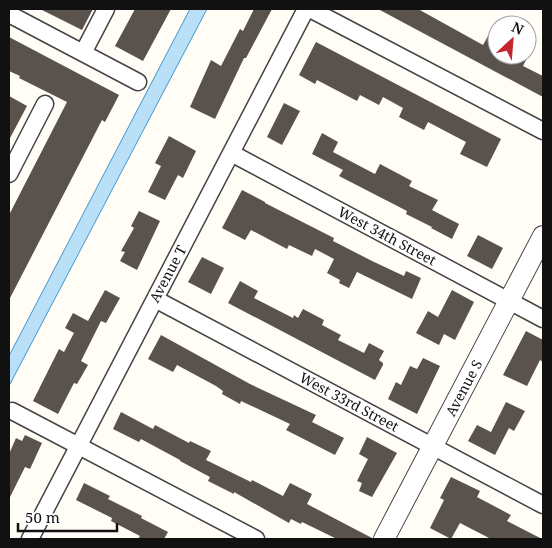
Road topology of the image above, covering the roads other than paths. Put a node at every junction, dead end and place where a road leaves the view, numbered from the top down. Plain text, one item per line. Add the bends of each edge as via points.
1 (106, 9) edge
2 (306, 9) edge
3 (310, 9) edge
4 (9, 14) edge
5 (83, 53) junction
6 (138, 82) dead end
7 (45, 104) dead end
8 (543, 131) edge
9 (231, 153) junction
10 (11, 166) edge
11 (543, 236) edge
12 (154, 300) junction
13 (510, 301) junction
14 (543, 319) edge
15 (12, 411) dead end
16 (78, 446) junction
17 (433, 447) junction
18 (543, 505) edge
19 (30, 539) edge
20 (256, 539) edge
21 (384, 539) edge

1 - 5 street
2 - 9 street, Avenue T
3 - 8 street
4 - 5 street
5 - 6 street
7 - 10 street
9 - 12 street, Avenue T
9 - 13 street, West 34th Street
11 - 13 street, Avenue S
12 - 16 street, Avenue T
12 - 17 street, West 33rd Street
13 - 14 street, West 34th Street
13 - 17 street, Avenue S
15 - 16 street
16 - 19 street, Avenue T
16 - 20 street
17 - 18 street, West 33rd Street
17 - 21 street, Avenue S

